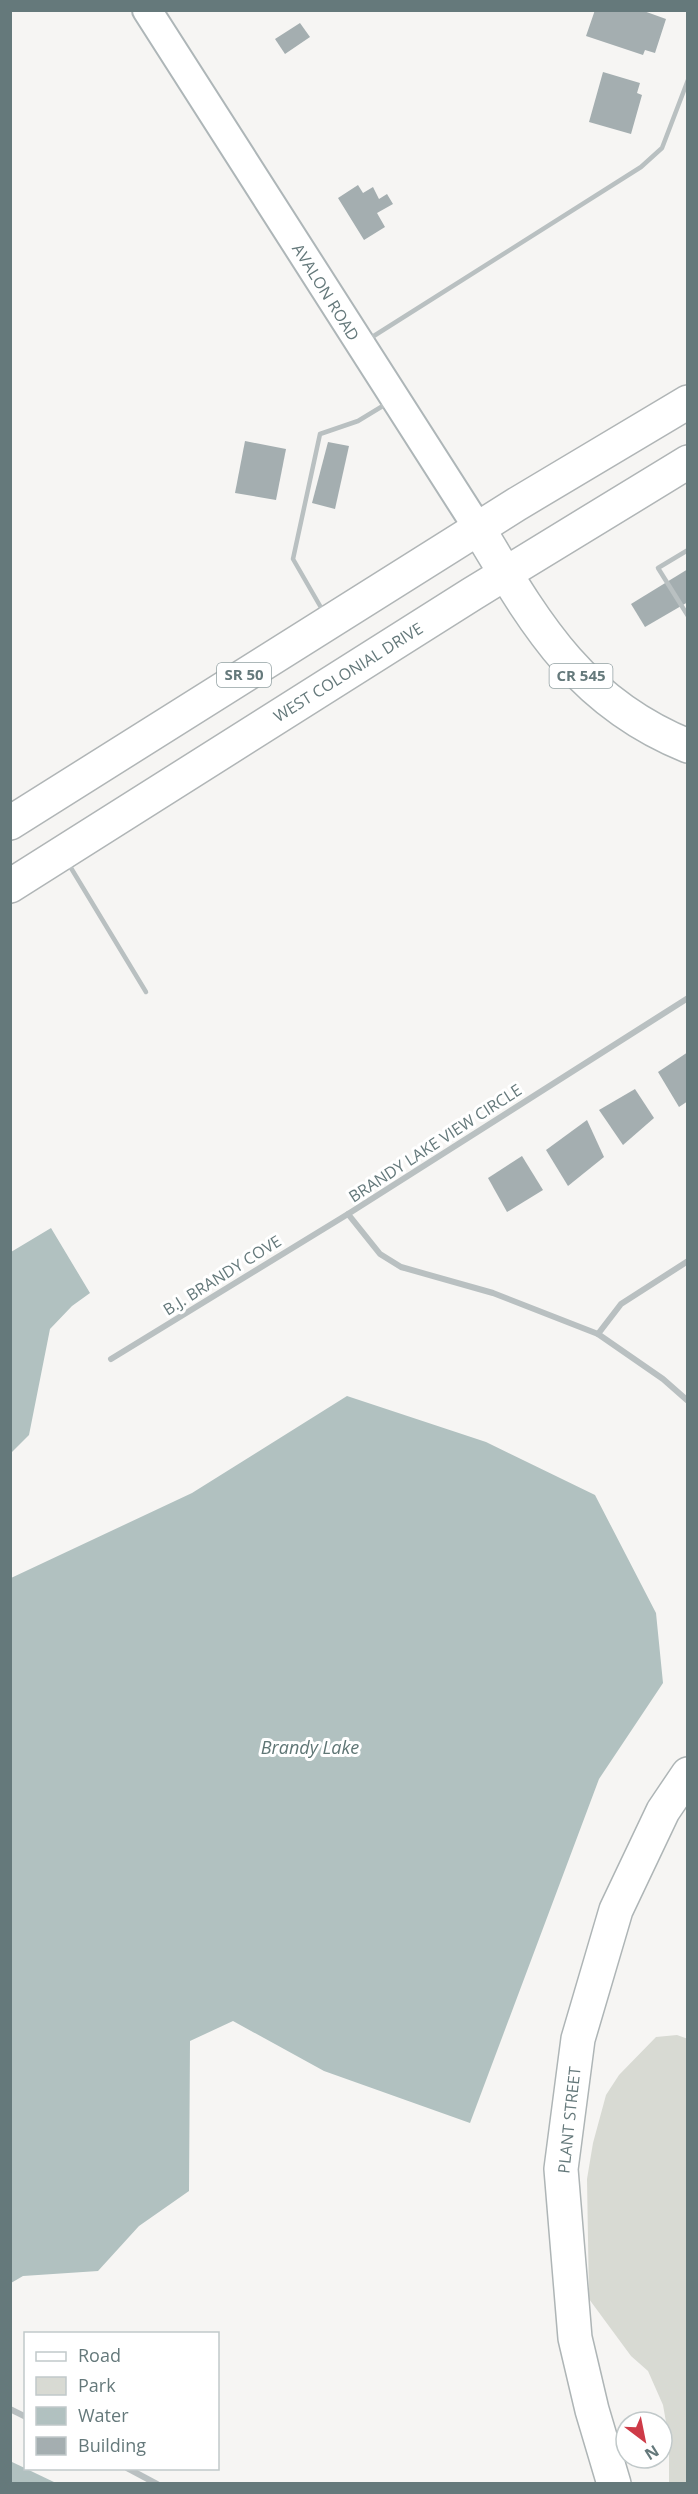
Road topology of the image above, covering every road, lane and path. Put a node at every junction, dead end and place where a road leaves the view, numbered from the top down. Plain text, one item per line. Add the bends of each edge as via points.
1 (147, 10) edge
2 (687, 80) edge
3 (360, 345) junction
4 (396, 398) junction
5 (687, 402) edge
6 (683, 469) edge
7 (478, 528) junction
8 (687, 550) edge
9 (505, 573) junction
10 (687, 616) edge
11 (329, 622) junction
12 (687, 746) edge
13 (10, 823) edge
14 (61, 853) junction
15 (10, 886) edge
16 (146, 992) dead end
17 (687, 998) edge
18 (348, 1214) junction
19 (687, 1262) edge
20 (598, 1334) junction
21 (111, 1359) dead end
22 (687, 1401) edge
23 (687, 1774) edge
24 (10, 2409) edge
25 (24, 2416) edge
26 (129, 2470) edge
27 (157, 2484) edge
28 (614, 2484) edge

1 - 3 main road, AVALON ROAD / CR 545
2 - 3 lane via 662,148 641,167
3 - 4 main road, AVALON ROAD / CR 545
4 - 7 main road, AVALON ROAD / CR 545
4 - 11 lane via 358,421 320,434 292,558
5 - 7 main road, SR 50
6 - 9 main road, WEST COLONIAL DRIVE
7 - 9 main road, AVALON ROAD / CR 545
7 - 11 main road, SR 50
8 - 10 lane via 658,568
9 - 12 main road, CR 545 via 551,645 591,687 619,709
9 - 14 main road, WEST COLONIAL DRIVE
11 - 13 main road, SR 50
14 - 15 main road, WEST COLONIAL DRIVE
14 - 16 lane
17 - 18 street, BRANDY LAKE VIEW CIRCLE
18 - 20 street, BRANDY LAKE VIEW CIRCLE via 380,1254 402,1267 494,1293
18 - 21 street, B.J. BRANDY COVE
19 - 20 street via 621,1304
20 - 22 street, BRANDY LAKE VIEW CIRCLE via 663,1379
23 - 28 main road, PLANT STREET via 663,1811 616,1910 578,2040 561,2169 574,2338
24 - 25 street
26 - 27 street

